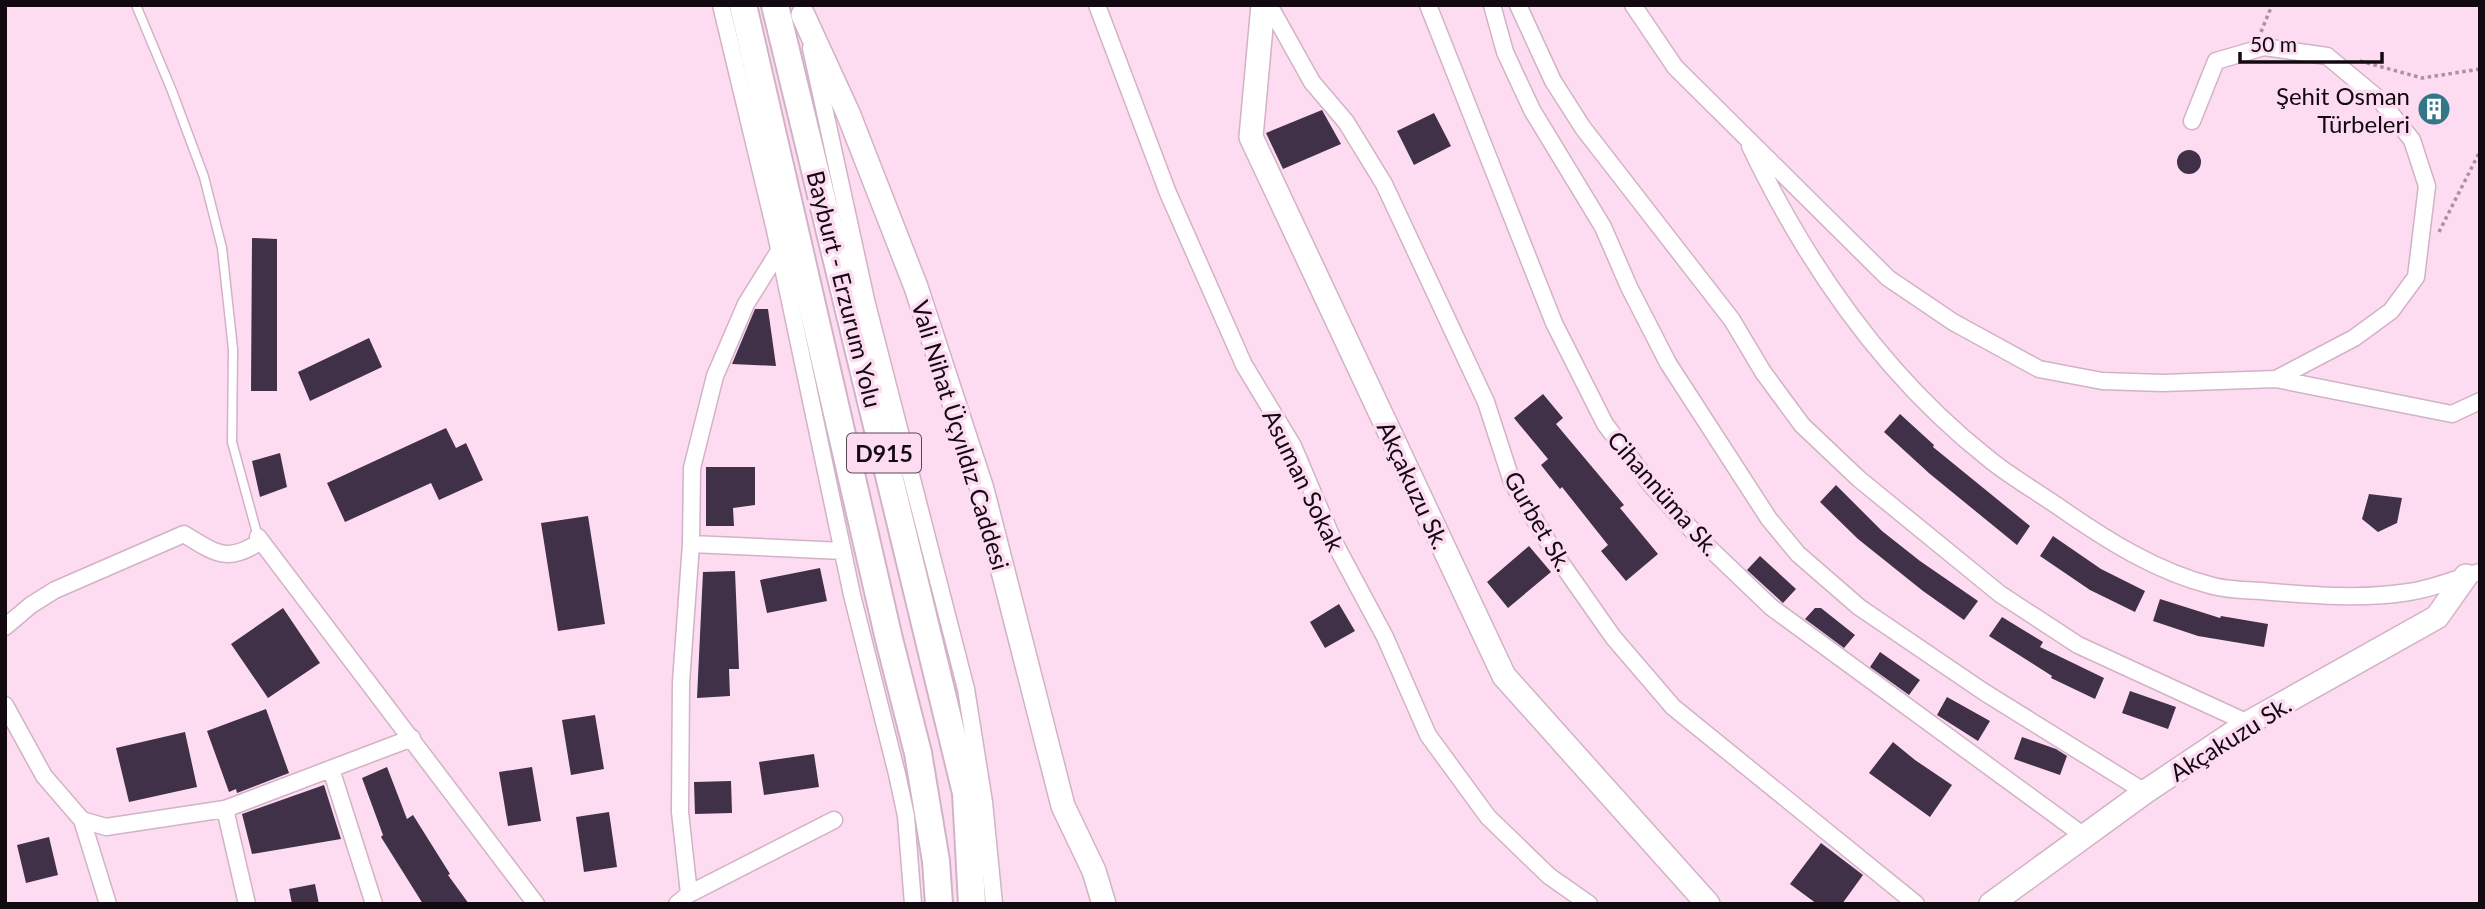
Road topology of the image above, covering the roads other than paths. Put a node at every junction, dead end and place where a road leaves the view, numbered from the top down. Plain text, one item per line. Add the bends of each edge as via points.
1 (136, 5) edge
2 (721, 5) edge
3 (743, 5) edge
4 (775, 5) edge
5 (1097, 5) edge
6 (1263, 5) edge
7 (1269, 5) edge
8 (1428, 5) edge
9 (1492, 5) edge
10 (1518, 5) edge
11 (1633, 5) edge
12 (803, 10) edge
13 (2192, 121) dead end
14 (1744, 135) junction
15 (779, 251) junction
16 (2276, 379) junction
17 (2480, 401) edge
18 (259, 539) junction
19 (691, 544) junction
20 (843, 551) junction
21 (2473, 574) edge
22 (5, 626) edge
23 (5, 705) edge
24 (2248, 723) junction
25 (412, 738) junction
26 (331, 769) junction
27 (2145, 792) junction
28 (225, 809) junction
29 (82, 820) junction
30 (834, 820) dead end
31 (2084, 836) junction
32 (683, 899) edge
33 (108, 904) edge
34 (247, 904) edge
35 (374, 904) edge
36 (536, 904) edge
37 (913, 904) edge
38 (939, 904) edge
39 (972, 904) edge
40 (994, 904) edge
41 (1104, 904) edge
42 (1589, 904) edge
43 (1708, 904) edge
44 (1916, 904) edge
45 (1991, 904) edge

1 - 18 lane via 204,177 222,248 233,349 232,442
2 - 15 street
3 - 38 highway, Bayburt - Erzurum Yolu / D915 via 918,753
4 - 39 highway, Bayburt - Erzurum Yolu / D915 via 966,793
5 - 42 street, Asuman Sokak via 1168,193 1244,365 1293,446 1333,540 1385,637 1428,735 1488,817 1549,876
6 - 43 main road, Akçakuzu Sk. via 1251,137 1504,676
7 - 44 street, Gurbet Sk. via 1312,82 1346,122 1384,184 1486,402 1513,482 1559,560 1613,637 1673,707
8 - 31 street, Cihannüma Sk. via 1554,323 1605,424 1651,485 1771,607
9 - 27 street via 1505,52 1532,110 1603,227 1668,363 1776,528 1798,554 1859,607
10 - 24 street via 1553,81 1583,128 1732,320 1802,425 1859,479 2000,594 2078,645
11 - 14 street via 1675,67
12 - 40 street via 866,300 966,689
12 - 41 main road, Vali Nihat Üçyıldız Caddesi via 916,287 982,488 1063,806 1094,871
13 - 16 street via 2216,61 2264,47 2327,56 2380,100 2412,140 2427,186 2417,277 2391,311 2354,338
14 - 16 street via 1888,278 1954,323 2039,369 2102,381
14 - 21 street via 1825,280 1874,345 1930,407 1990,460 2145,562 2214,587 2323,595 2411,592
15 - 19 street via 746,304 715,376 692,468
15 - 20 street
16 - 17 street via 2452,414
18 - 22 street via 241,553 219,555 184,534 55,590
18 - 25 street
19 - 20 street
19 - 32 street via 681,682
20 - 37 street via 906,816
21 - 24 main road, Akçakuzu Sk. via 2437,617
23 - 29 street via 44,776
24 - 27 main road, Akçakuzu Sk.
25 - 26 street
25 - 36 street
26 - 28 street
26 - 35 street
27 - 31 main road, Akçakuzu Sk.
28 - 29 street via 106,827
28 - 34 street
29 - 33 street
30 - 32 street
31 - 45 main road, Akçakuzu Sk.

